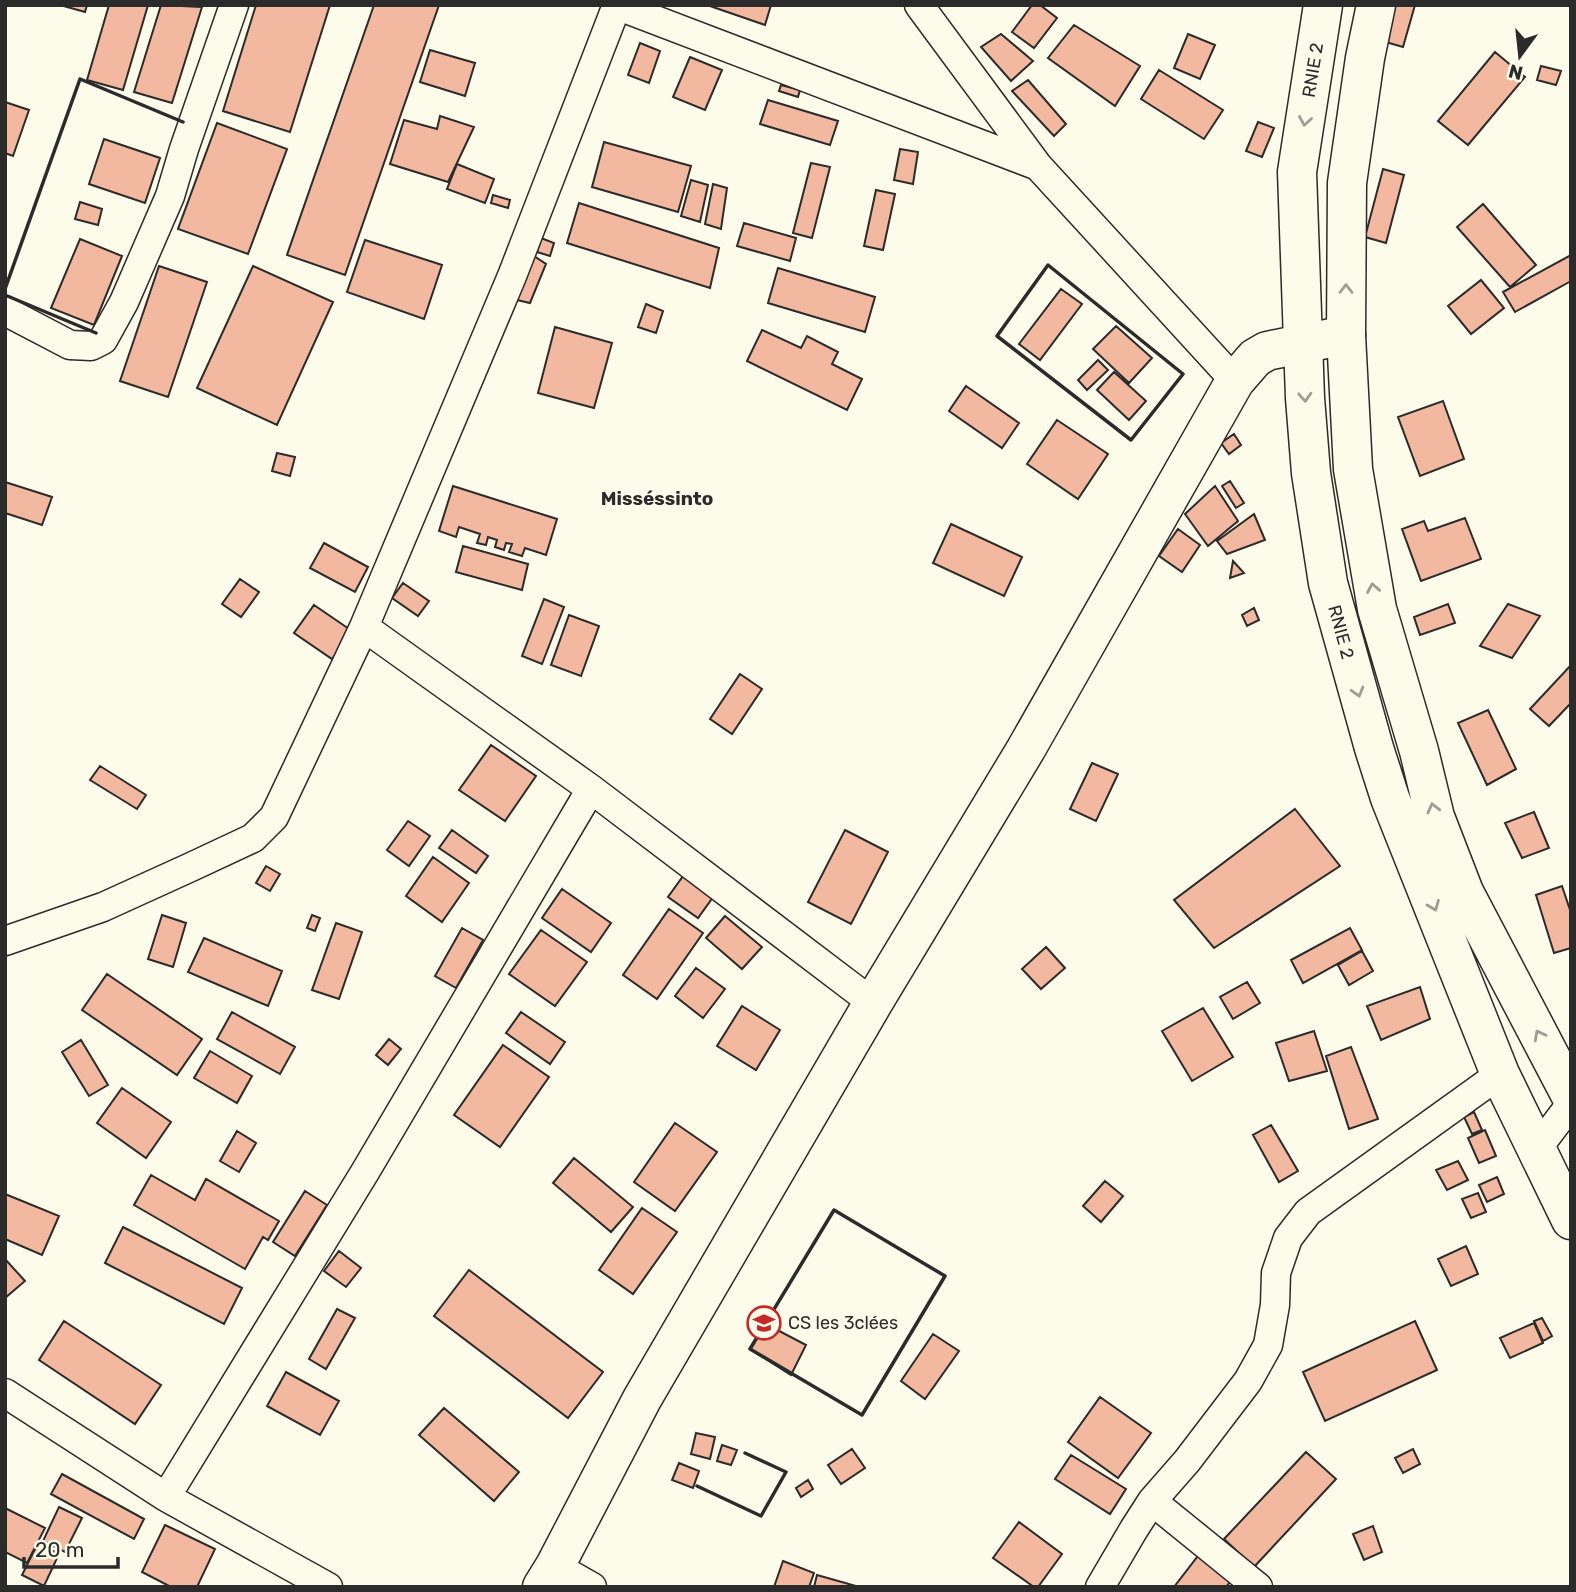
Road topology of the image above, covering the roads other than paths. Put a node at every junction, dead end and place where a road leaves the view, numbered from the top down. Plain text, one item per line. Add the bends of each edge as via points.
1 (234, 5) edge
2 (616, 5) edge
3 (919, 5) edge
4 (1324, 5) edge
5 (1376, 5) edge
6 (1038, 166) junction
7 (5, 311) edge
8 (1346, 335) junction
9 (1303, 342) junction
10 (1235, 380) junction
11 (364, 627) junction
12 (591, 789) junction
13 (5, 941) edge
14 (873, 1003) junction
15 (1500, 1074) junction
16 (1571, 1096) edge
17 (1571, 1104) edge
18 (1536, 1150) junction
19 (1571, 1220) edge
20 (5, 1393) edge
21 (166, 1497) junction
22 (1152, 1502) junction
23 (548, 1576) edge
24 (328, 1587) edge
25 (592, 1587) edge
26 (1100, 1587) edge
27 (1258, 1587) edge

1 - 7 street via 170,196 103,340 91,346 70,345
2 - 6 street
2 - 11 street via 512,276
3 - 6 street
4 -> 9 main road, RNIE 2 / RNIE 2 via 1297,172
8 -> 5 main road via 1348,183
6 - 10 street
8 - 9 main road
16 -> 8 main road via 1464,892 1434,817 1377,609 1353,469
9 - 10 main road via 1267,351
9 -> 15 main road, RNIE 2 / RNIE 2 via 1311,473 1328,583 1390,798
10 - 14 main road via 1026,749
11 - 12 street
11 - 13 street via 274,817 253,838 103,907
12 - 14 street
12 - 21 street
14 - 23 main road via 642,1399
15 - 18 main road, RNIE 2 / RNIE 2
15 - 22 street via 1308,1212 1288,1238 1276,1273 1268,1345 1248,1381
17 - 18 street
18 - 19 main road, RNIE 2 / RNIE 2
20 - 21 street
21 - 24 street
22 - 26 street
22 - 27 street
23 - 25 street

